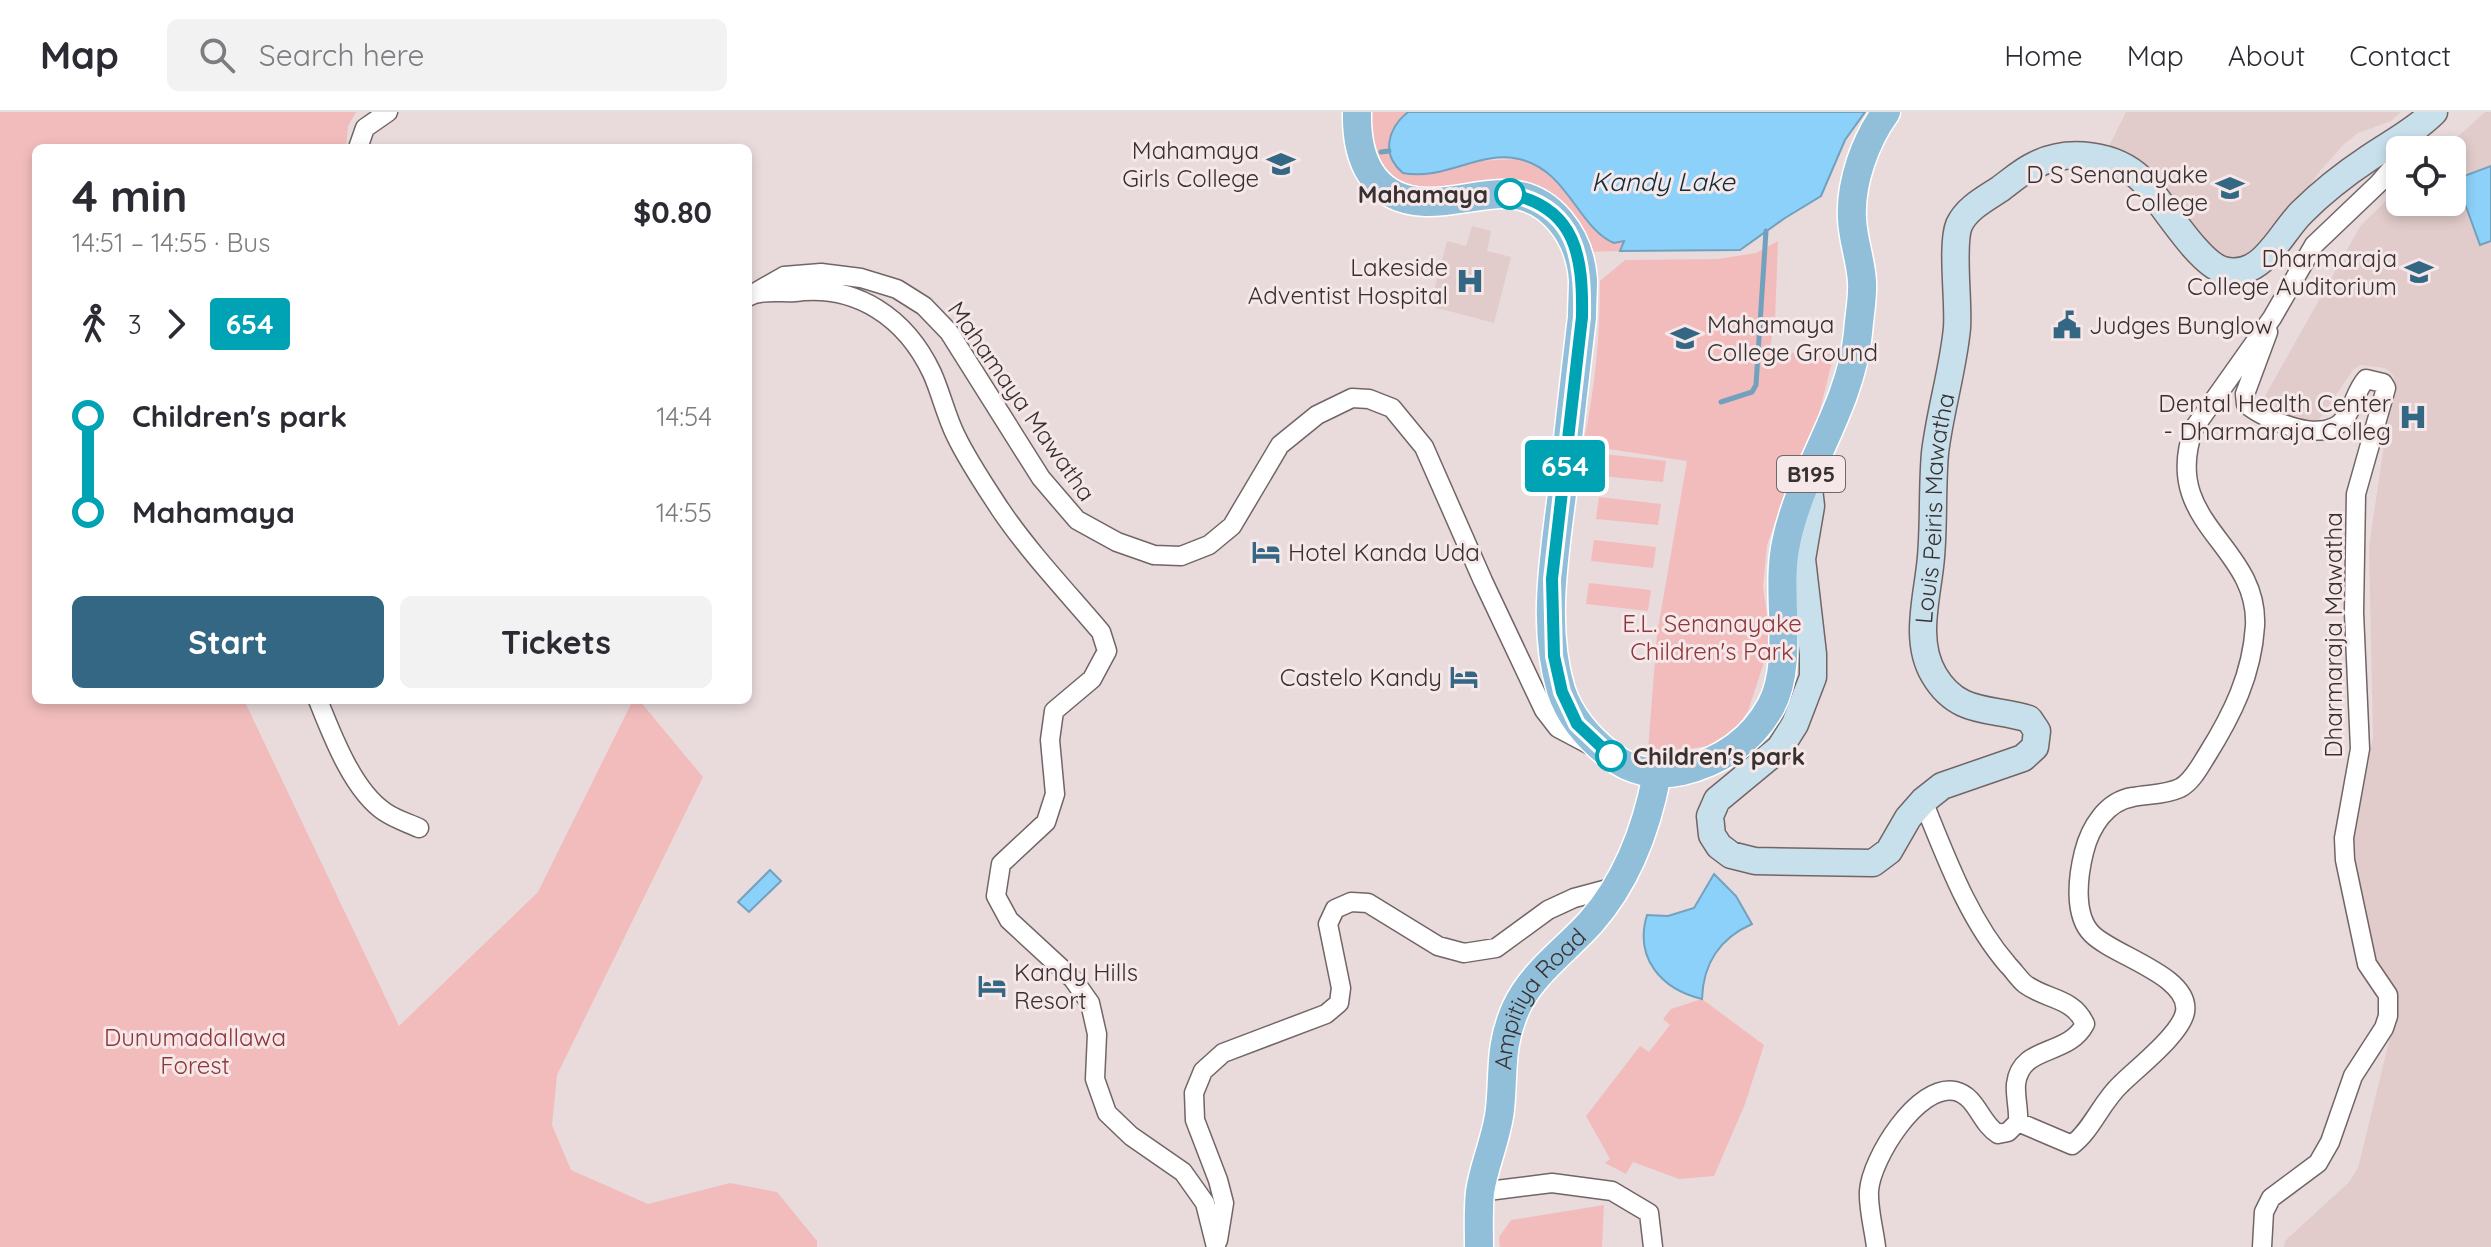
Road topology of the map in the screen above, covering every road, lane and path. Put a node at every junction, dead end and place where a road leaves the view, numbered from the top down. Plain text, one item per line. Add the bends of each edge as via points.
1 (388, 112) edge
2 (1357, 112) edge
3 (1886, 112) edge
4 (2431, 115) edge
5 (2417, 136) edge
6 (359, 144) edge
7 (2386, 175) edge
8 (752, 294) edge
9 (752, 295) edge
10 (2272, 318) junction
11 (1808, 480) junction
12 (320, 704) edge
13 (1605, 752) junction
14 (1657, 774) junction
15 (1923, 801) junction
16 (419, 828) dead end
17 (1619, 885) junction
18 (2018, 1122) junction
19 (1480, 1192) junction
20 (1216, 1247) edge
21 (1479, 1247) edge
22 (1653, 1247) edge
23 (1876, 1247) edge
24 (2262, 1247) edge

1 - 6 street via 365,128
2 - 13 main road via 1360,153 1377,183 1392,194 1424,202 1482,195 1524,197 1547,207 1564,224 1578,256 1582,317 1552,579 1554,656 1577,724
3 - 11 main road, B195 via 1868,143 1851,217 1862,283 1853,366
4 - 5 street
4 - 15 main road, Louis Peiris Mawatha via 2315,200 2290,223 2272,251 2247,269 2234,271 2202,258 2142,180 2103,158 2056,157 2035,165 1972,208 1959,226 1957,331 1935,453 1924,655 1935,677 1957,700 1975,709 2029,719 2037,731 2035,747 2023,758 1942,786
7 - 10 street, Dharmaraja Mawatha via 2314,245
8 - 13 street, Mahamaya Mawatha via 784,276 821,273 897,289 924,306 949,332 1041,478 1077,520 1154,555 1181,556 1209,545 1232,526 1280,445 1317,415 1352,398 1392,408 1424,447 1544,710 1558,728
9 - 20 street via 814,289 851,295 885,312 931,371 956,436 1001,511 1101,632 1107,651 1092,679 1054,711 1050,740 1055,794 1046,822 1001,864 996,896 1009,920 1073,979 1090,1003 1097,1034 1095,1079 1107,1113 1183,1172 1205,1203
10 - 18 street, Dharmaraja Mawatha via 2194,428 2187,448 2194,507 2239,568 2252,595 2255,626 2232,716 2184,786 2117,801 2093,829 2080,879 2080,904 2091,933 2181,991 2185,1012 2177,1029 2115,1089 2072,1145
10 - 24 street, Dharmaraja Mawatha via 2245,394 2254,411 2313,432 2344,421 2366,379 2386,388 2356,494 2360,749 2344,838 2367,964 2390,1003 2384,1028 2353,1076 2318,1163 2271,1198 2264,1212
11 - 14 main road, B195 via 1785,546 1784,658 1773,704 1754,731 1720,758
11 - 15 main road, Louis Peiris Mawatha via 1811,506 1802,559 1813,677 1780,748 1717,800 1710,816 1712,835 1731,855 1755,861 1873,863 1889,851
12 - 16 street via 367,795 383,811
13 - 14 main road via 1623,765
14 - 17 main road, Ampitiya Road via 1651,805
15 - 18 street via 1953,875 1987,937 2026,984 2080,1012 2085,1024 2078,1037 2021,1067 2016,1085
17 - 19 main road, Ampitiya Road via 1592,921 1542,969 1516,1007 1502,1049 1500,1112
17 - 20 street via 1548,910 1496,948 1464,953 1438,946 1368,903 1351,902 1335,909 1328,924 1341,988 1339,1003 1326,1014 1223,1053 1203,1071 1194,1093 1195,1120 1224,1203
18 - 23 street via 1998,1134 1970,1098 1957,1091 1931,1094 1911,1111 1874,1169 1869,1192
19 - 21 main road, Ampitiya Road
19 - 22 street via 1552,1183 1612,1191 1649,1213

